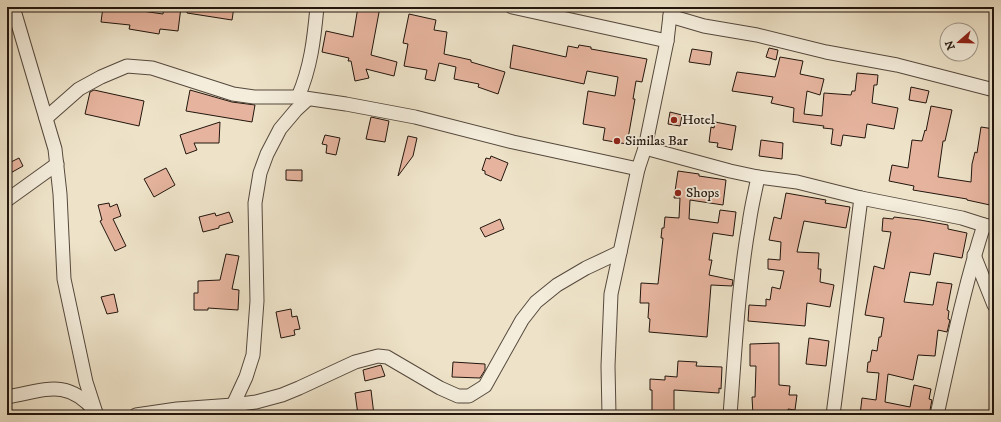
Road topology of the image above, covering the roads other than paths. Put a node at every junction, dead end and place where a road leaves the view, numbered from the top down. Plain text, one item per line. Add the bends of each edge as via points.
1 (13, 7) edge
2 (317, 7) edge
3 (512, 7) edge
4 (670, 12) edge
5 (667, 41) junction
6 (994, 90) edge
7 (303, 98) junction
8 (46, 118) junction
9 (645, 148) junction
10 (57, 164) junction
11 (638, 169) junction
12 (758, 176) junction
13 (861, 198) junction
14 (7, 200) edge
15 (989, 226) edge
16 (620, 252) junction
17 (974, 255) junction
18 (994, 305) edge
19 (7, 397) edge
20 (232, 410) edge
21 (99, 414) edge
22 (136, 415) edge
23 (609, 415) edge
24 (730, 415) edge
25 (833, 415) edge
26 (936, 415) edge

1 - 8 street
2 - 7 street via 313,48
3 - 5 street
4 - 5 street
4 - 6 street via 704,26 897,65
5 - 9 street
7 - 8 street via 234,94 152,68 127,66 79,89
7 - 11 street via 415,117 513,142
7 - 20 street via 280,129 260,172 254,203 256,333 253,355
8 - 10 street
9 - 11 street
9 - 12 street
10 - 14 street
10 - 21 street via 64,279 86,382
11 - 16 street
12 - 13 street via 797,182
12 - 24 street via 748,225
13 - 15 street via 962,218
13 - 25 street
15 - 17 street
16 - 20 street via 557,285 536,302 522,320 485,386 469,396 458,396 387,358 378,356 355,362 282,395
16 - 23 street via 611,294
17 - 18 street
17 - 26 street
19 - 21 street via 48,389 63,389 76,394
20 - 22 street via 177,409

